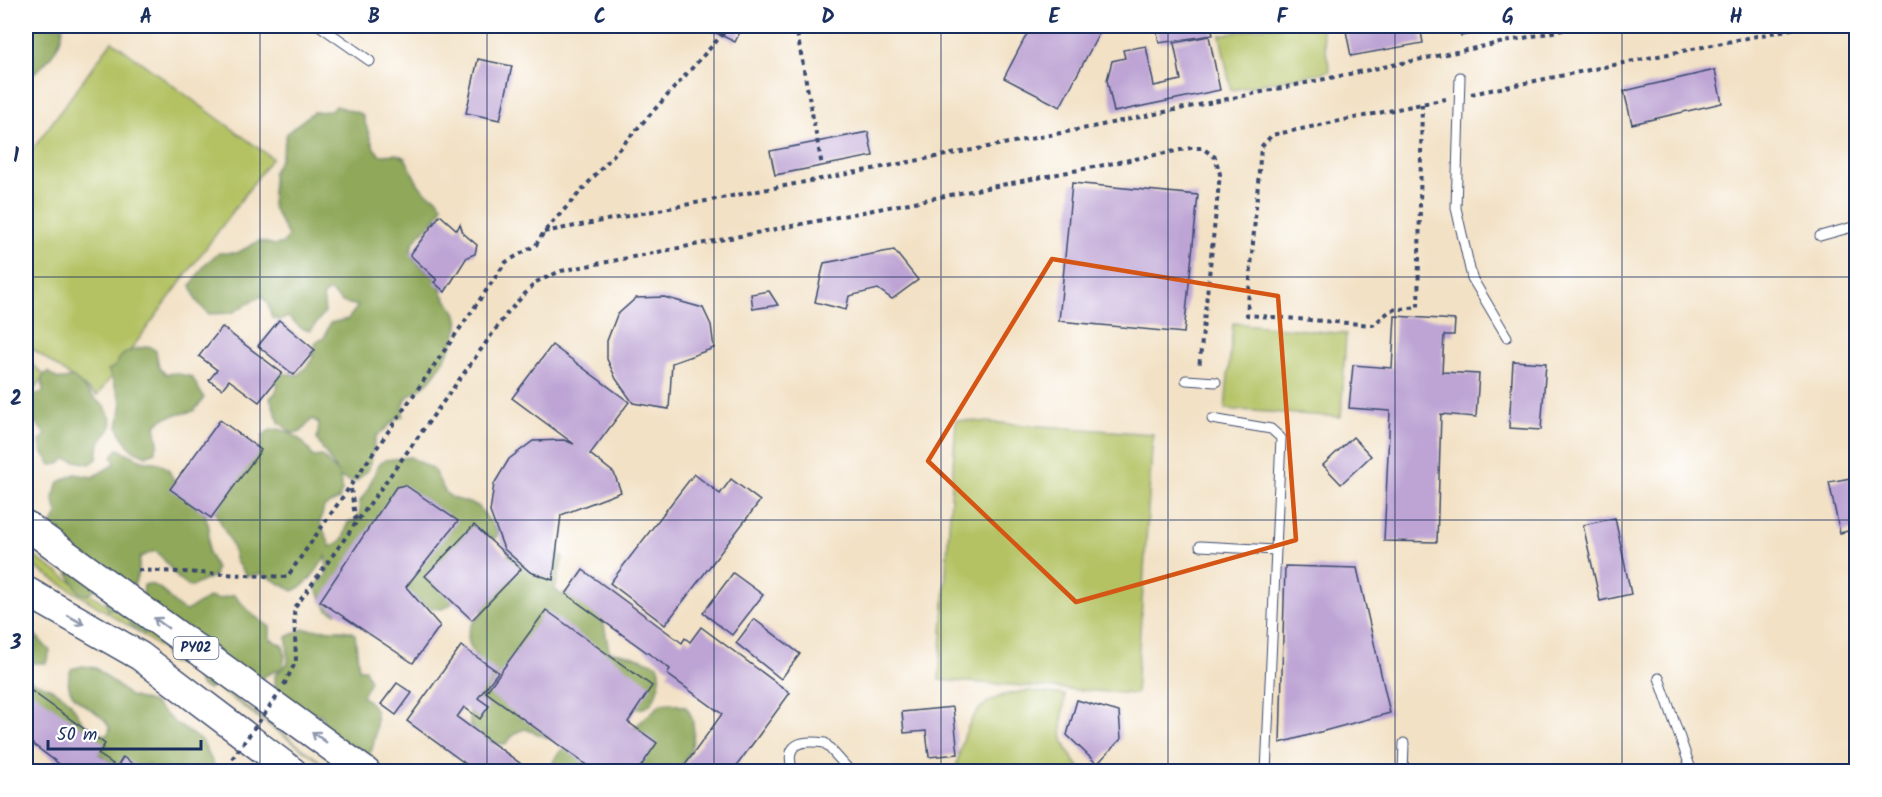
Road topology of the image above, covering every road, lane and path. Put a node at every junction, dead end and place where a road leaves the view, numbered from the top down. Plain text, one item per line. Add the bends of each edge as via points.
1 (320, 26) edge
2 (730, 26) edge
3 (785, 26) edge
4 (1582, 26) edge
5 (1806, 26) edge
6 (370, 61) dead end
7 (1461, 77) dead end
8 (1460, 96) junction
9 (1422, 104) junction
10 (822, 166) dead end
11 (1857, 226) edge
12 (544, 232) junction
13 (1820, 236) dead end
14 (1507, 337) dead end
15 (1186, 380) dead end
16 (1198, 381) junction
17 (1216, 382) dead end
18 (1212, 419) dead end
19 (351, 488) junction
20 (356, 524) junction
21 (26, 525) edge
22 (1200, 546) dead end
23 (1275, 550) junction
24 (138, 570) dead end
25 (26, 591) edge
26 (1659, 678) dead end
27 (1404, 743) dead end
28 (232, 759) dead end
29 (292, 771) edge
30 (366, 771) edge
31 (793, 771) edge
32 (851, 771) edge
33 (1266, 771) edge
34 (1402, 771) edge
35 (1692, 771) edge

1 - 6 lane
2 - 12 path
3 - 10 path via 786,32 797,33
4 - 12 path via 1092,127
5 - 8 path
7 - 8 lane
8 - 9 path
8 - 14 lane via 1456,208 1472,278
9 - 9 path via 1418,307 1391,310 1373,325 1247,315 1261,147 1272,135
11 - 13 lane
12 - 19 path via 536,245 506,262
15 - 16 lane
16 - 17 lane
16 - 20 path via 1220,166 1209,151 1191,148 561,270 536,282 507,312
18 - 23 lane via 1271,429 1281,438
19 - 20 path
19 - 24 path via 287,577
20 - 28 path, bridge via 294,609 296,661 281,691
30 -> 21 highway, PY02
22 - 23 lane
23 - 33 lane
25 -> 29 highway, PY02 via 140,656
26 - 35 lane
27 - 34 lane
31 - 32 lane via 789,762 791,750 800,742 811,741 825,743 835,750

